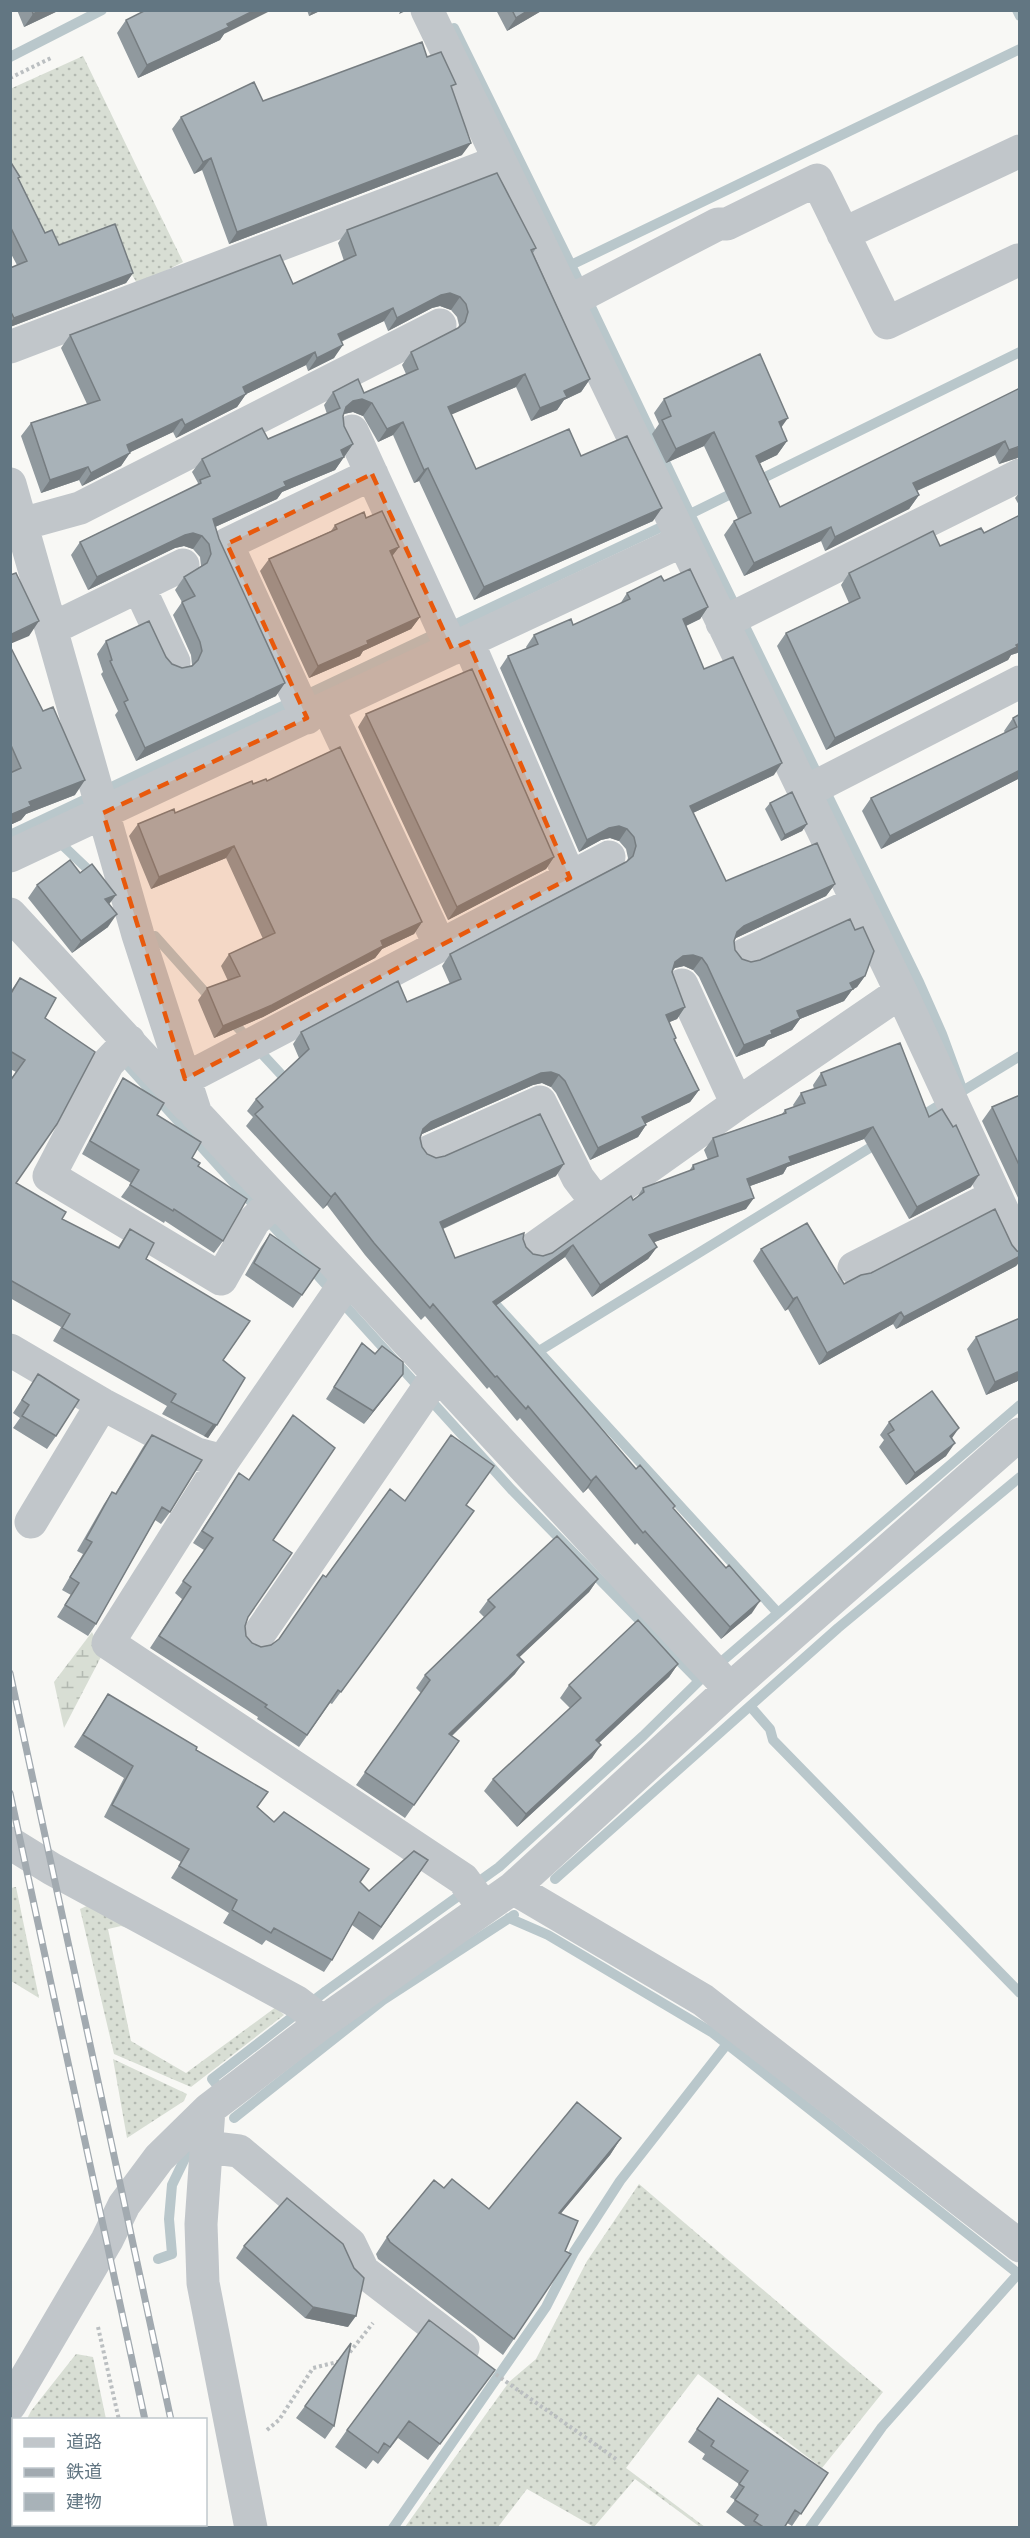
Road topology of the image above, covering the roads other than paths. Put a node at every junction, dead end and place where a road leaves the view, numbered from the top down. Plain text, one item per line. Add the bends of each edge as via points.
1 (427, 10) edge
2 (1020, 151) edge
3 (500, 161) junction
4 (843, 234) junction
5 (1018, 260) dead end
6 (571, 287) junction
7 (440, 326) dead end
8 (10, 347) edge
9 (352, 431) dead end
10 (372, 474) junction
11 (1020, 475) edge
12 (10, 484) edge
13 (676, 529) junction
14 (24, 532) junction
15 (183, 565) dead end
16 (139, 587) junction
17 (735, 616) junction
18 (51, 629) junction
19 (452, 637) junction
20 (174, 663) edge
21 (1020, 682) edge
22 (307, 705) junction
23 (818, 786) junction
24 (100, 800) junction
25 (10, 856) edge
26 (609, 857) dead end
27 (570, 878) junction
28 (858, 902) junction
29 (10, 914) edge
30 (440, 946) junction
31 (744, 955) dead end
32 (682, 985) dead end
33 (902, 992) junction
34 (120, 1051) junction
35 (185, 1079) junction
36 (737, 1104) junction
37 (196, 1114) junction
38 (430, 1151) dead end
39 (994, 1196) junction
40 (597, 1203) junction
41 (266, 1209) junction
42 (1020, 1248) edge
43 (532, 1249) edge
44 (854, 1268) dead end
45 (341, 1289) junction
46 (10, 1350) edge
47 (429, 1386) junction
48 (102, 1404) junction
49 (1020, 1434) edge
50 (211, 1458) junction
51 (31, 1522) dead end
52 (255, 1640) dead end
53 (718, 1676) junction
54 (10, 1843) edge
55 (513, 1888) junction
56 (474, 1895) junction
57 (311, 2012) junction
58 (209, 2109) junction
59 (206, 2147) junction
60 (1020, 2246) edge
61 (497, 2374) road end
62 (10, 2405) edge
63 (251, 2528) edge

1 - 3 street
2 - 4 street
3 - 6 street
3 - 8 street
4 - 5 street via 887,323
4 - 6 street via 817,180 727,224 718,224
6 - 13 street
7 - 14 street via 80,508
9 - 10 street
10 - 19 street
10 - 22 street via 227,544
11 - 17 street
12 - 14 street
13 - 17 street
13 - 19 street
14 - 18 street
15 - 16 street
16 - 18 street
16 - 20 street
17 - 23 street
18 - 24 street
19 - 22 street
19 - 27 street
21 - 23 street
22 - 24 street
22 - 30 street
23 - 28 street
24 - 25 street via 55,835
24 - 35 street
26 - 27 street
27 - 30 street
28 - 31 street
28 - 33 street
29 - 34 street
30 - 35 street
32 - 36 street
33 - 36 street
33 - 39 street
34 - 37 street
34 - 41 street via 49,1176 221,1279
35 - 37 street
36 - 40 street
37 - 41 street
38 - 40 street via 540,1102 578,1178
39 - 42 street
39 - 44 street
40 - 43 street
41 - 45 street
45 - 47 street
45 - 50 street
46 - 48 street
47 - 52 street
47 - 53 street
48 - 50 street
48 - 51 street
49 - 53 street
50 - 56 street via 108,1643
53 - 55 street
54 - 57 street
55 - 56 street
55 - 60 street via 703,2000
56 - 57 street
57 - 58 street
58 - 59 street
58 - 62 street via 159,2158 124,2205
59 - 61 street via 239,2151 350,2244 370,2276
59 - 63 street via 201,2224 203,2283

